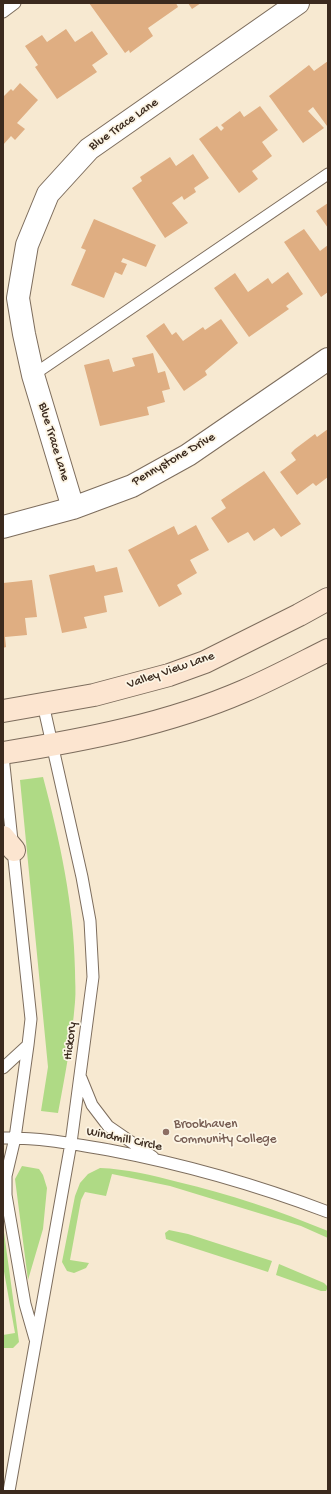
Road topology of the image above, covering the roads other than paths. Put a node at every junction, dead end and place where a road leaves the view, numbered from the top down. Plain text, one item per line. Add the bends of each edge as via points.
1 (15, 3) edge
2 (298, 3) edge
3 (3, 12) edge
4 (328, 174) edge
5 (328, 359) edge
6 (33, 375) junction
7 (73, 508) junction
8 (3, 527) edge
9 (328, 599) edge
10 (328, 650) edge
11 (43, 704) junction
12 (3, 711) edge
13 (52, 745) junction
14 (3, 754) edge
15 (8, 844) edge
16 (28, 1045) junction
17 (3, 1068) edge
18 (80, 1076) junction
19 (3, 1138) edge
20 (15, 1138) junction
21 (72, 1143) junction
22 (159, 1161) junction
23 (328, 1212) edge
24 (35, 1342) junction
25 (9, 1491) edge

1 - 3 lane
2 - 6 street, Blue Trace Lane via 89,149 48,194 27,245 18,298
4 - 6 lane
5 - 7 street, Pennystone Drive via 188,455 132,486
6 - 7 street, Blue Trace Lane
7 - 8 street, Pennystone Drive
9 - 11 main road, Valley View Lane via 205,662 132,686
10 - 13 main road via 243,692 182,714
11 - 12 main road, Valley View Lane
11 - 13 lane, Hickory
13 - 14 main road
13 - 18 lane, Hickory via 90,921 93,977
14 - 15 lane, Hickory
15 - 16 lane, Hickory via 31,1019
16 - 17 lane
16 - 20 lane, Hickory
18 - 21 lane, Hickory
18 - 22 lane via 92,1105 108,1126
19 - 20 lane, Windmill Circle
20 - 21 lane, Windmill Circle
20 - 24 lane, Hickory via 6,1176 6,1195 24,1304
21 - 22 lane, Windmill Circle
21 - 24 lane, Hickory
22 - 23 lane, Windmill Circle via 218,1175
24 - 25 lane, Hickory

